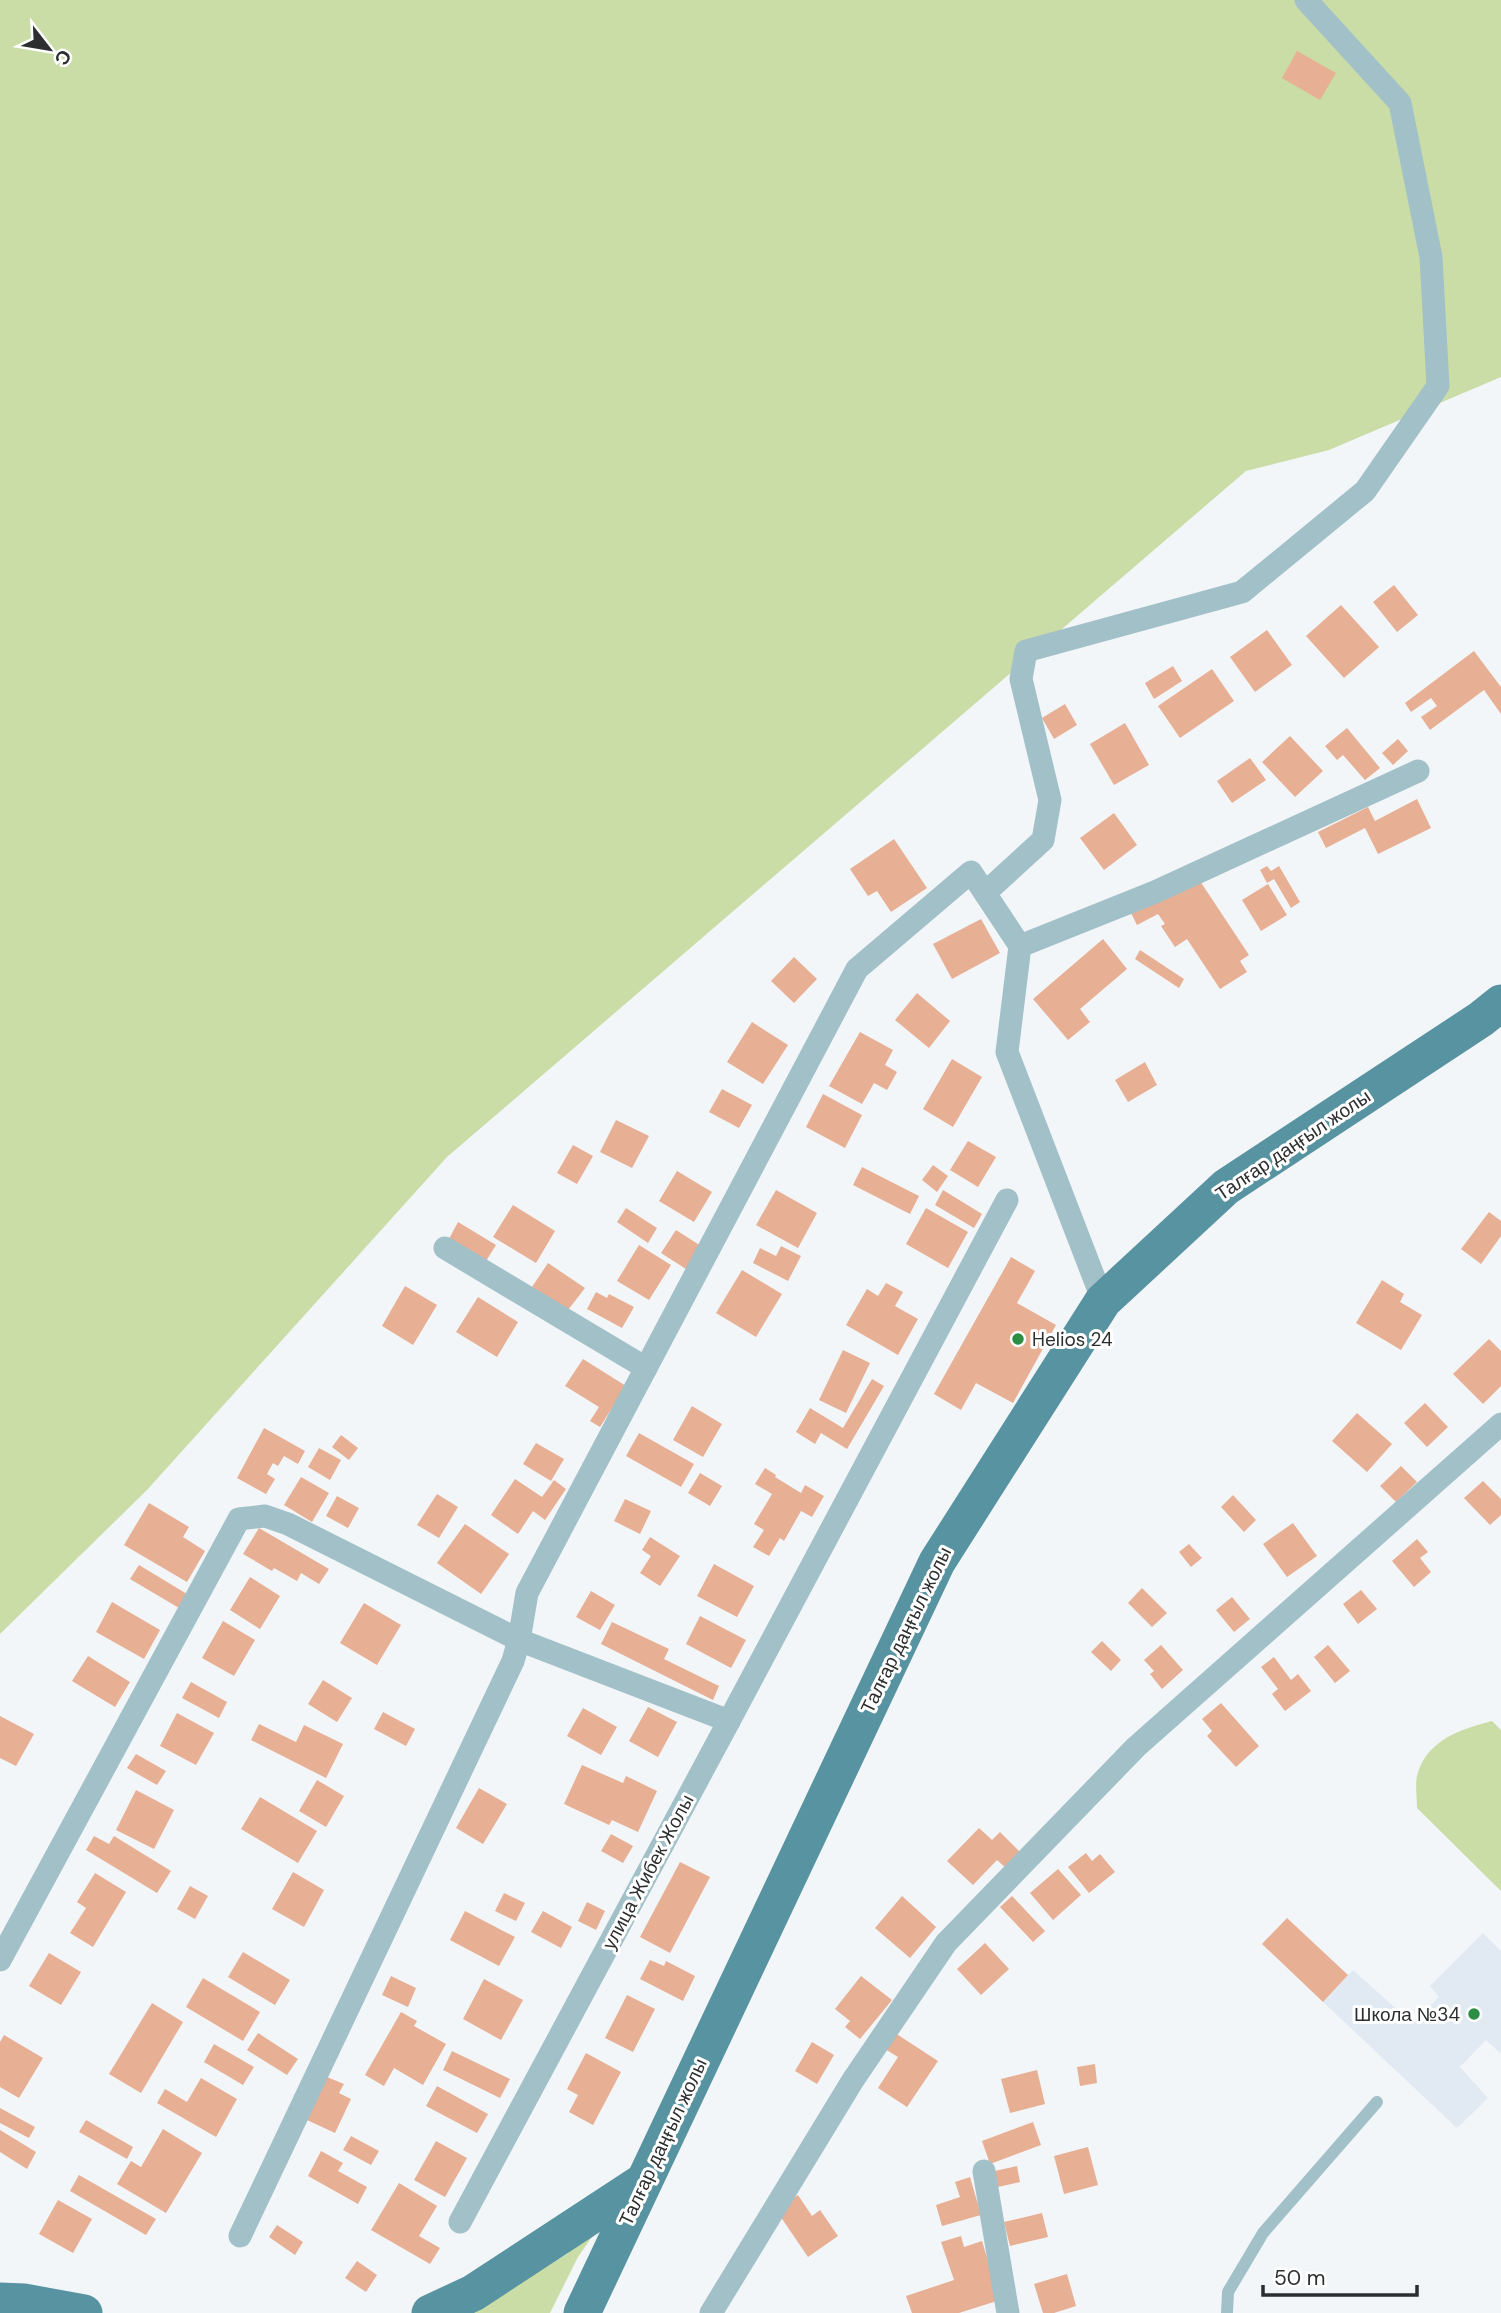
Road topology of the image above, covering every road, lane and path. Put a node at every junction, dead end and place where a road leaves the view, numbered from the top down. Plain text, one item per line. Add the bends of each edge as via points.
1 (1306, 0) edge
2 (1418, 771) dead end
3 (985, 893) junction
4 (1020, 946) junction
5 (1501, 1003) edge
6 (1007, 1200) dead end
7 (445, 1248) dead end
8 (1103, 1301) junction
9 (646, 1368) junction
10 (1501, 1424) edge
11 (519, 1640) junction
12 (729, 1721) junction
13 (0, 1960) edge
14 (1377, 2102) dead end
15 (984, 2171) dead end
16 (645, 2180) junction
17 (460, 2222) dead end
18 (240, 2236) dead end
19 (14, 2305) edge
20 (84, 2313) edge
21 (430, 2313) edge
22 (582, 2313) edge
23 (711, 2313) edge
24 (1008, 2313) edge
25 (1227, 2313) edge

1 - 3 street via 1400,103 1431,257 1438,386 1365,491 1242,592 1026,651 1021,679 1050,800 1043,840
2 - 4 street via 1155,892
3 - 4 street
3 - 9 street via 971,872 857,969
4 - 8 street via 1007,1052
5 - 8 main road, Талғар даңғыл жолы via 1226,1187
6 - 12 street, улица Жибек Жолы
7 - 9 street
8 - 16 main road, Талғар даңғыл жолы via 937,1562
9 - 11 street via 527,1593
10 - 23 street via 1136,1747 946,1943 853,2080
11 - 12 street
11 - 13 street via 288,1524 265,1516 239,1519
11 - 18 street
12 - 17 street, улица Жибек Жолы
14 - 25 lane via 1263,2233 1228,2292
15 - 24 street
16 - 21 main road via 473,2293
16 - 22 main road, Талғар даңғыл жолы
19 - 20 main road

